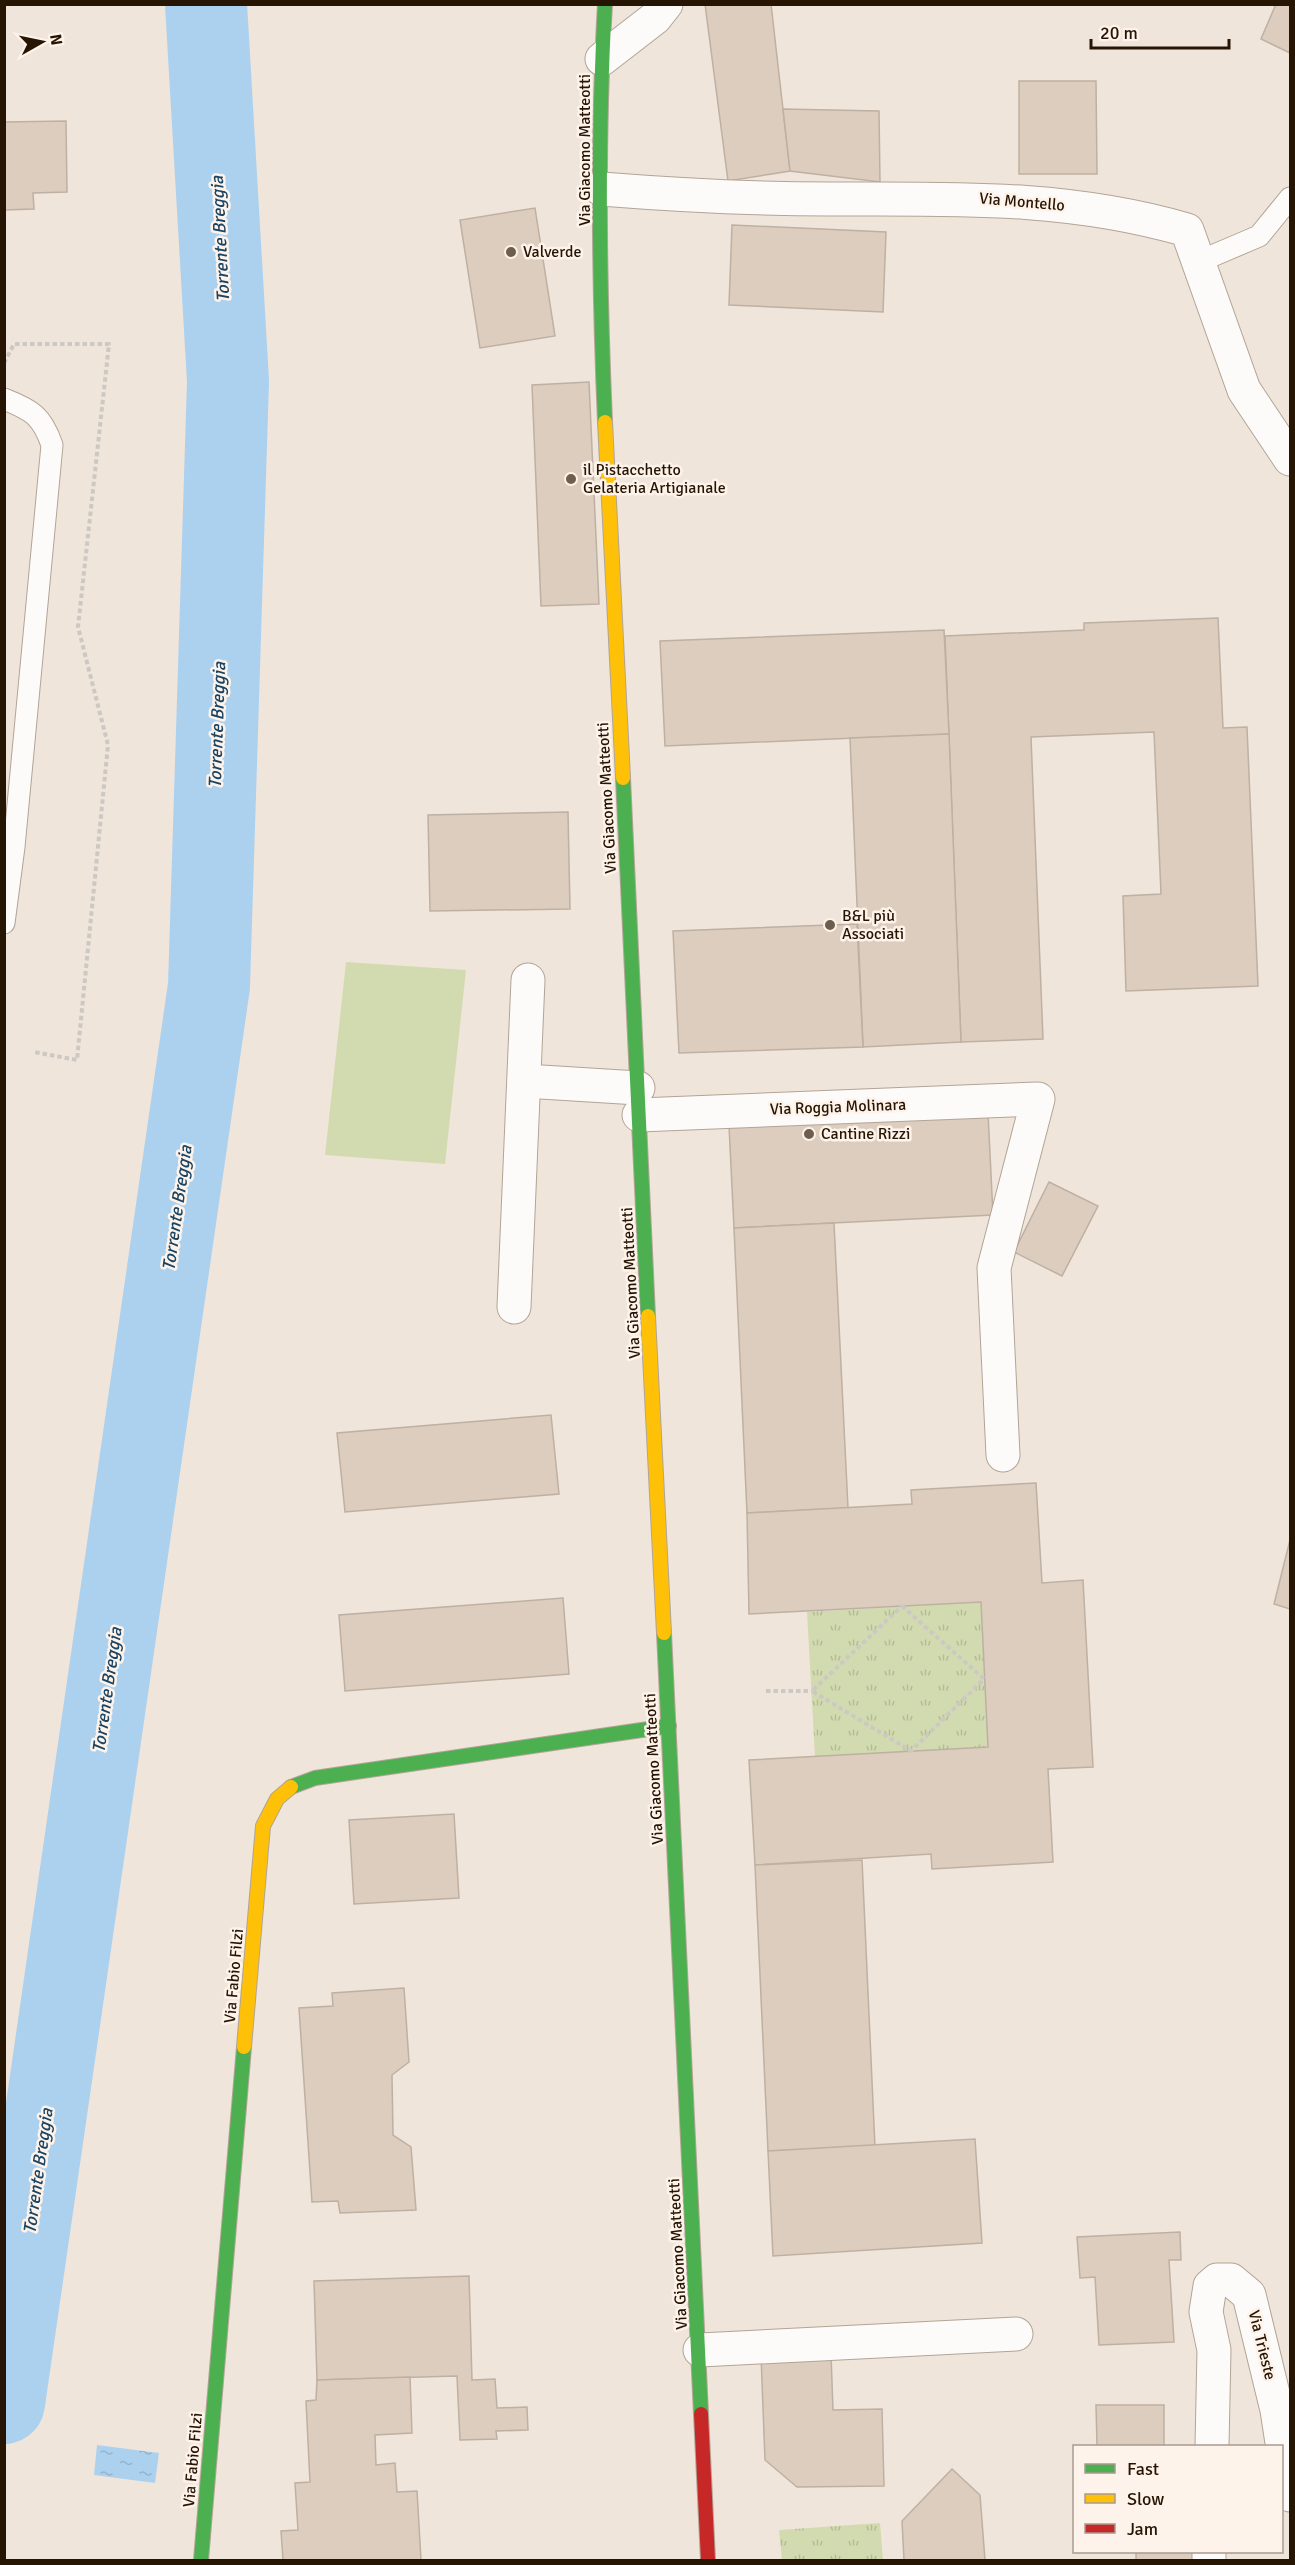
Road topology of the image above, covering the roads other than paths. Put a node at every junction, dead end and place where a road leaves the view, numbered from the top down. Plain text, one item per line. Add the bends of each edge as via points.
1 (605, 4) edge
2 (666, 4) edge
3 (602, 59) junction
4 (601, 189) junction
5 (1290, 198) edge
6 (1198, 262) junction
7 (4, 399) edge
8 (1290, 459) edge
9 (9, 855) edge
10 (4, 923) edge
11 (528, 980) dead end
12 (525, 1081) junction
13 (638, 1102) junction
14 (514, 1307) dead end
15 (1003, 1455) dead end
16 (669, 1726) junction
17 (1016, 2334) dead end
18 (700, 2350) junction
19 (1212, 2445) edge
20 (1283, 2445) edge
21 (1283, 2445) edge
22 (1290, 2495) edge
23 (201, 2560) edge
24 (708, 2560) edge

1 - 3 street, Via Giacomo Matteotti
2 - 3 street via 655,18
3 - 4 street, Via Giacomo Matteotti
4 - 6 street, Via Montello via 705,197 960,198 1106,210 1187,230
4 - 13 street, Via Giacomo Matteotti via 601,329
5 - 6 lane via 1259,236
6 - 8 street, Via Montello via 1244,390
7 - 9 lane via 26,407 44,423 52,445
9 - 10 lane
11 - 12 street
12 - 13 street, Via Roggia Molinara
12 - 14 street
13 - 15 street, Via Roggia Molinara via 1038,1099 994,1268
13 - 16 street, Via Giacomo Matteotti
16 - 18 street, Via Giacomo Matteotti
16 - 23 street, Via Fabio Filzi via 315,1778 296,1783 275,1798 264,1826
17 - 18 street
18 - 24 street, Via Giacomo Matteotti
19 - 21 street, Via Trieste via 1214,2349 1206,2312 1210,2286 1217,2280 1231,2280 1249,2295
20 - 22 street, Via Trieste

